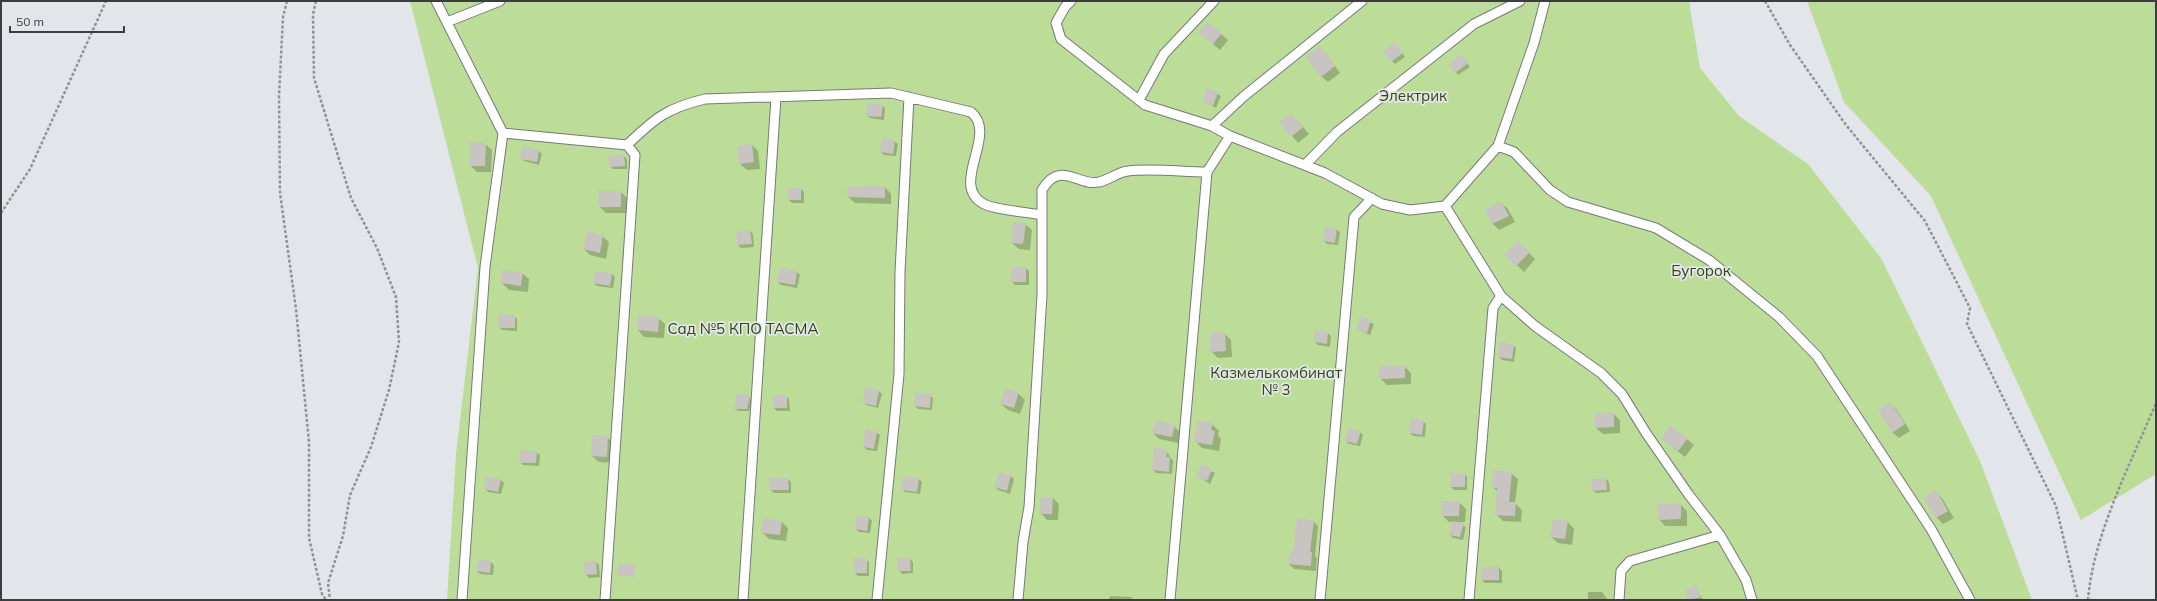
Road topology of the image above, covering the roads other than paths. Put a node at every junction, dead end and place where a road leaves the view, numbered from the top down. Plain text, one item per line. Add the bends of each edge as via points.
1 (436, 1) edge
2 (500, 1) edge
3 (1071, 1) edge
4 (1214, 1) edge
5 (1362, 1) edge
6 (1520, 1) edge
7 (1545, 1) edge
8 (447, 22) junction
9 (776, 97) junction
10 (909, 97) junction
11 (1139, 100) junction
12 (1212, 126) junction
13 (503, 132) junction
14 (1230, 136) junction
15 (627, 145) junction
16 (1498, 146) junction
17 (1305, 165) junction
18 (1207, 172) junction
19 (1372, 198) junction
20 (1445, 206) junction
21 (1041, 215) junction
22 (1501, 296) junction
23 (1720, 535) junction
24 (462, 600) edge
25 (605, 600) edge
26 (743, 600) edge
27 (878, 600) edge
28 (1018, 600) edge
29 (1170, 600) edge
30 (1320, 600) edge
31 (1469, 600) edge
32 (1619, 600) edge
33 (1752, 600) edge
34 (1970, 600) edge

1 - 8 lane
2 - 8 lane
3 - 11 lane via 1056,23 1061,39
4 - 11 lane via 1164,54
5 - 12 lane via 1243,97
6 - 17 lane via 1474,24 1337,132
7 - 16 lane via 1534,43
8 - 13 lane
9 - 10 lane via 891,93
9 - 15 lane via 705,99 680,105 651,122
9 - 26 lane
10 - 21 lane via 971,112 977,117 981,128 971,180 971,191 977,200 986,205
10 - 27 lane via 900,272 899,374
11 - 12 lane via 1145,105
12 - 14 lane
13 - 15 lane
13 - 24 lane via 485,267
14 - 17 lane
14 - 18 lane
15 - 25 lane via 635,155
16 - 20 lane
16 - 34 lane via 1514,152 1550,190 1568,202 1656,228 1709,260 1779,317 1817,356 1931,529
17 - 19 lane
18 - 21 lane via 1127,171 1097,182 1065,175 1057,176 1047,181 1042,190
18 - 29 lane
19 - 20 lane via 1382,204 1410,210
19 - 30 lane via 1354,217
20 - 22 lane
21 - 28 lane via 1042,295 1029,507
22 - 23 lane via 1536,326 1601,374 1622,394 1688,495
22 - 31 lane via 1493,308
23 - 32 lane via 1630,561 1621,571
23 - 33 lane via 1746,580

